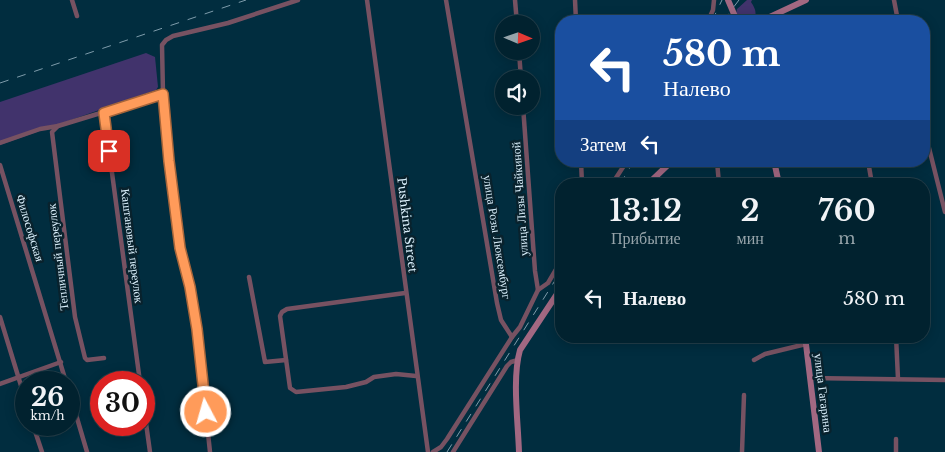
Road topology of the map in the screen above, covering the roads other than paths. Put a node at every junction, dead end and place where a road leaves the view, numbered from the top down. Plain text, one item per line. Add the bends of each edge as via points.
1 (72, 0) edge
2 (298, 0) edge
3 (367, 0) edge
4 (446, 0) edge
5 (515, 0) edge
6 (576, 0) edge
7 (714, 0) edge
8 (728, 0) edge
9 (806, 0) edge
10 (894, 0) edge
11 (516, 15) edge
12 (576, 15) edge
13 (711, 15) edge
14 (734, 15) edge
15 (774, 15) edge
16 (897, 15) edge
17 (77, 16) dead end
18 (163, 94) junction
19 (104, 113) junction
20 (524, 115) edge
21 (58, 126) junction
22 (0, 143) edge
23 (930, 152) edge
24 (0, 165) edge
25 (623, 167) edge
26 (666, 167) edge
27 (616, 178) edge
28 (654, 178) edge
29 (945, 212) edge
30 (555, 271) edge
31 (249, 277) dead end
32 (538, 290) junction
33 (406, 293) junction
34 (555, 297) edge
35 (0, 317) edge
36 (512, 337) junction
37 (896, 343) edge
38 (806, 344) joint
39 (104, 358) dead end
40 (286, 360) junction
41 (518, 360) junction
42 (754, 360) dead end
43 (60, 362) junction
44 (17, 371) edge
45 (37, 371) edge
46 (63, 371) edge
47 (139, 371) edge
48 (416, 376) junction
49 (810, 378) junction
50 (898, 378) junction
51 (15, 379) edge
52 (945, 380) edge
53 (0, 384) edge
54 (744, 395) dead end
55 (80, 428) edge
56 (37, 436) edge
57 (148, 436) edge
58 (896, 439) dead end
59 (42, 452) edge
60 (87, 452) edge
61 (150, 452) edge
62 (210, 452) edge
63 (428, 452) edge
64 (433, 452) edge
65 (453, 452) edge
66 (519, 452) edge
67 (742, 452) edge
68 (819, 452) edge
69 (896, 452) edge

1 - 17 street
2 - 18 street via 166,40 162,45
3 - 33 street, Pushkina Street
4 - 36 street, улица Розы Люксембург via 497,303 501,320
5 - 11 street
6 - 12 street
7 - 13 street
8 - 14 main road
9 - 15 main road
10 - 16 street
18 - 19 street
18 - 62 street via 180,248 197,329
19 - 21 street
19 - 47 street, Каштановый переулок
20 - 32 street, улица Лизы Чайкиной
21 - 22 street
21 - 39 street, Тепличный переулок via 52,132 75,317 85,358
23 - 29 street
24 - 43 street, Философская
25 - 27 street
26 - 28 main road
30 - 32 street via 548,283
31 - 40 street via 265,362
32 - 36 street
33 - 40 street via 285,310 280,316
33 - 48 street, Pushkina Street
34 - 41 main road via 520,350
35 - 44 street
36 - 64 street via 447,439
37 - 50 street
38 - 42 street
38 - 49 main road, улица Гагарина
40 - 48 street via 290,388 296,392 346,387 374,377 396,374
41 - 65 street via 507,366
41 - 66 main road
43 - 45 street
43 - 46 street, Философская
48 - 63 street, Pushkina Street
49 - 50 street
49 - 68 main road, улица Гагарина
50 - 52 street
51 - 53 street
54 - 67 street
55 - 60 street
56 - 59 street
57 - 61 street
58 - 69 street

